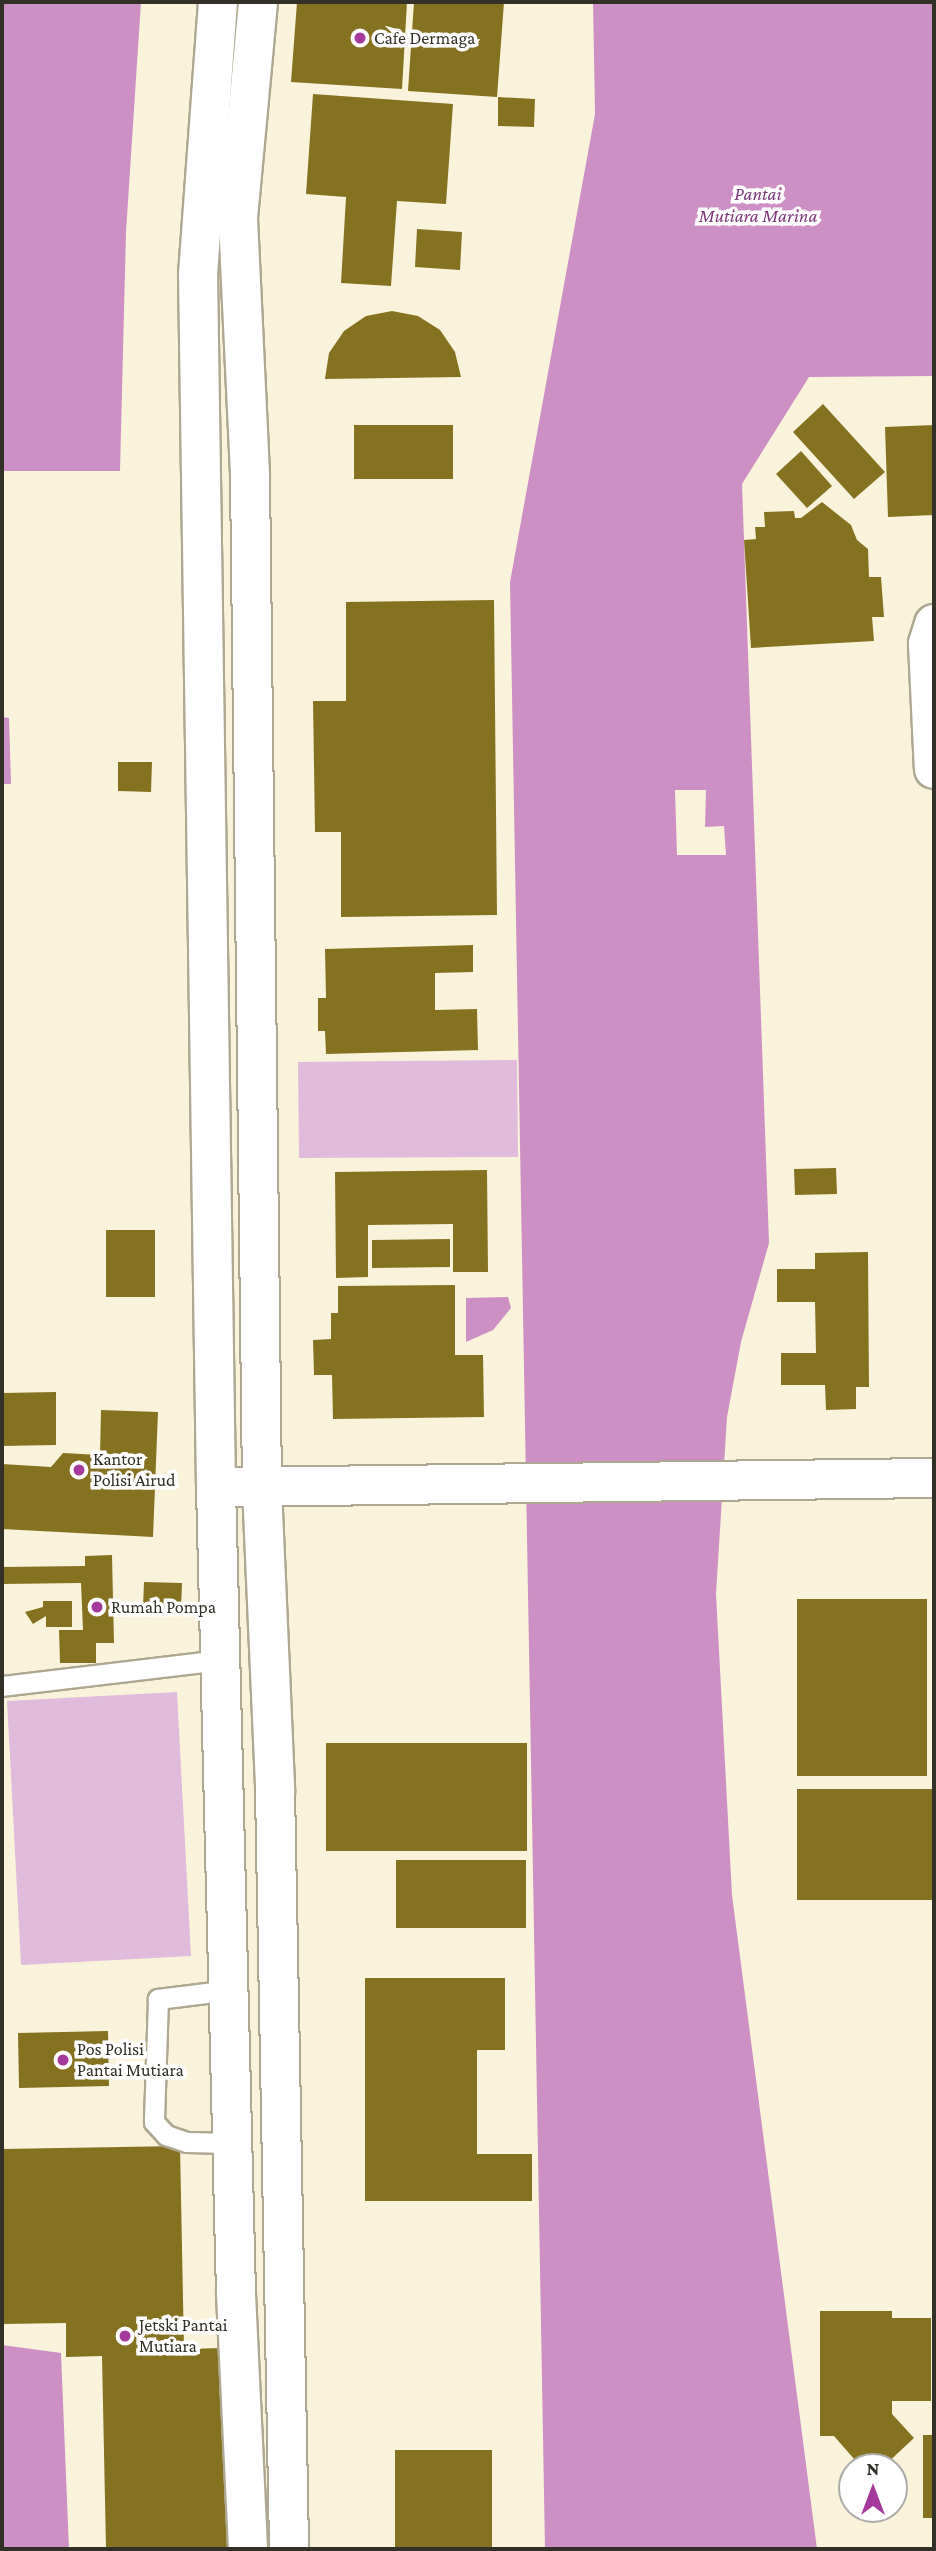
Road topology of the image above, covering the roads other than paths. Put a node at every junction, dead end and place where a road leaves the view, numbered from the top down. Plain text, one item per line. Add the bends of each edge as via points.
1 (218, 2) edge
2 (258, 2) edge
3 (934, 624) edge
4 (934, 769) edge
5 (934, 1478) edge
6 (216, 1487) junction
7 (262, 1488) junction
8 (221, 1660) junction
9 (2, 1686) edge
10 (230, 1990) junction
11 (233, 2143) junction
12 (248, 2549) edge
13 (289, 2549) edge

1 - 6 street via 198,274
2 - 7 street via 238,219 250,475
3 - 4 street via 928,644
5 - 7 street
6 - 7 street
6 - 8 street
7 - 13 street via 275,1790
8 - 9 lane
8 - 10 street
10 - 11 street
10 - 11 lane via 158,1999 155,2122 166,2134 186,2142
11 - 12 street

